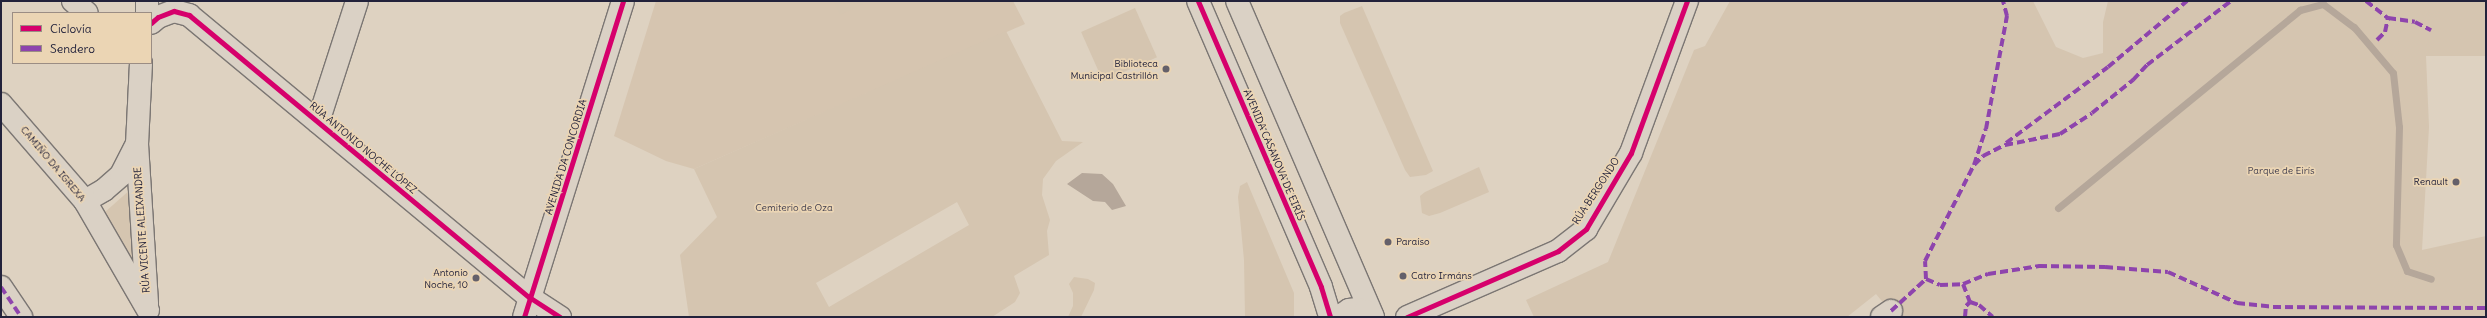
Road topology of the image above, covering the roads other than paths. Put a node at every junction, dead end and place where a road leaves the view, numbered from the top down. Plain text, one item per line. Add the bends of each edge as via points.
1 (73, 1) edge
2 (147, 1) edge
3 (357, 1) edge
4 (623, 1) edge
5 (1198, 1) edge
6 (1237, 1) edge
7 (1687, 1) edge
8 (86, 12) edge
9 (147, 12) edge
10 (152, 22) edge
11 (141, 64) edge
12 (1, 104) edge
13 (318, 122) junction
14 (137, 144) junction
15 (85, 202) junction
16 (1, 287) edge
17 (526, 307) edge
18 (148, 314) edge
19 (1372, 316) edge
20 (21, 317) edge
21 (560, 317) edge
22 (1330, 317) edge
23 (1338, 317) edge
24 (1407, 317) edge

1 - 8 street
2 - 9 street
3 - 13 street
4 - 17 street, AVENIDA DA CONCORDIA via 550,240
5 - 22 street, AVENIDA CASANOVA DE EIRÍS via 1321,288
6 - 19 street
7 - 24 street, RÚA BERGONDO via 1631,154 1586,229 1558,251
10 - 13 street, RÚA ANTONIO NOCHE LÓPEZ via 174,11 189,15
11 - 14 street, RÚA VICENTE ALEIXANDRE
12 - 15 street, CAMIÑO DA IGREXA
13 - 17 street, RÚA ANTONIO NOCHE LÓPEZ
14 - 15 street, RÚA VICENTE ALEIXANDRE via 120,175 104,190
14 - 18 street, RÚA VICENTE ALEIXANDRE
15 - 18 street, CAMIÑO DA IGREXA
16 - 20 street
17 - 21 street, RÚA ANTONIO NOCHE LÓPEZ
19 - 23 street via 1357,309 1349,310

